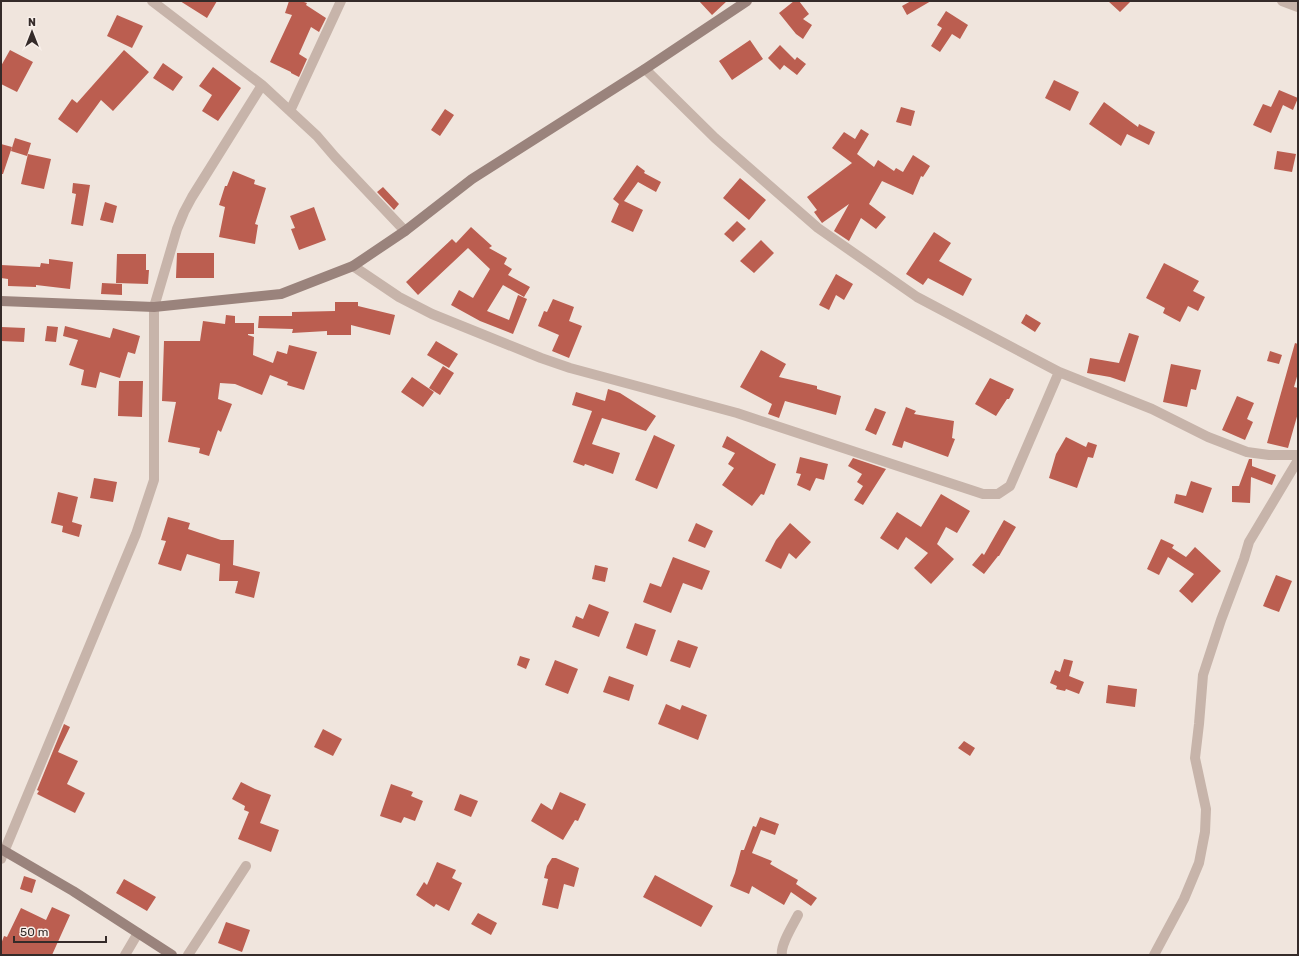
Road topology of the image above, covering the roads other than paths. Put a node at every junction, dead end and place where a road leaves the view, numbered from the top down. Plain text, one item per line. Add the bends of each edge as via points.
1 (152, 1) edge
2 (341, 1) edge
3 (747, 1) edge
4 (1282, 1) edge
5 (1298, 7) edge
6 (645, 69) junction
7 (262, 85) junction
8 (290, 111) junction
9 (405, 231) junction
10 (353, 266) junction
11 (1, 301) edge
12 (154, 307) junction
13 (1059, 372) junction
14 (1298, 455) edge
15 (1298, 460) edge
16 (2, 853) edge
17 (246, 866) dead end
18 (798, 915) dead end
19 (138, 933) junction
20 (125, 955) edge
21 (172, 955) edge
22 (188, 955) edge
23 (782, 955) edge
24 (1154, 955) edge

1 - 7 street
2 - 8 street
3 - 6 street
4 - 5 street
6 - 9 street via 472,179
6 - 13 street via 714,138 818,228 917,297
7 - 8 street
7 - 12 street via 184,212
8 - 9 street via 317,136
9 - 10 street
10 - 12 street via 281,294
10 - 13 street via 399,297 432,314 541,358 737,413 983,494 998,494 1010,486
11 - 12 street
12 - 16 street via 154,480 136,534
13 - 14 street via 1152,409 1208,437 1246,452
15 - 24 street via 1248,542 1203,675 1194,758 1206,809 1205,832 1199,863 1184,899
16 - 19 street via 73,891
17 - 22 street
18 - 23 street via 784,944
19 - 20 street
19 - 21 street

